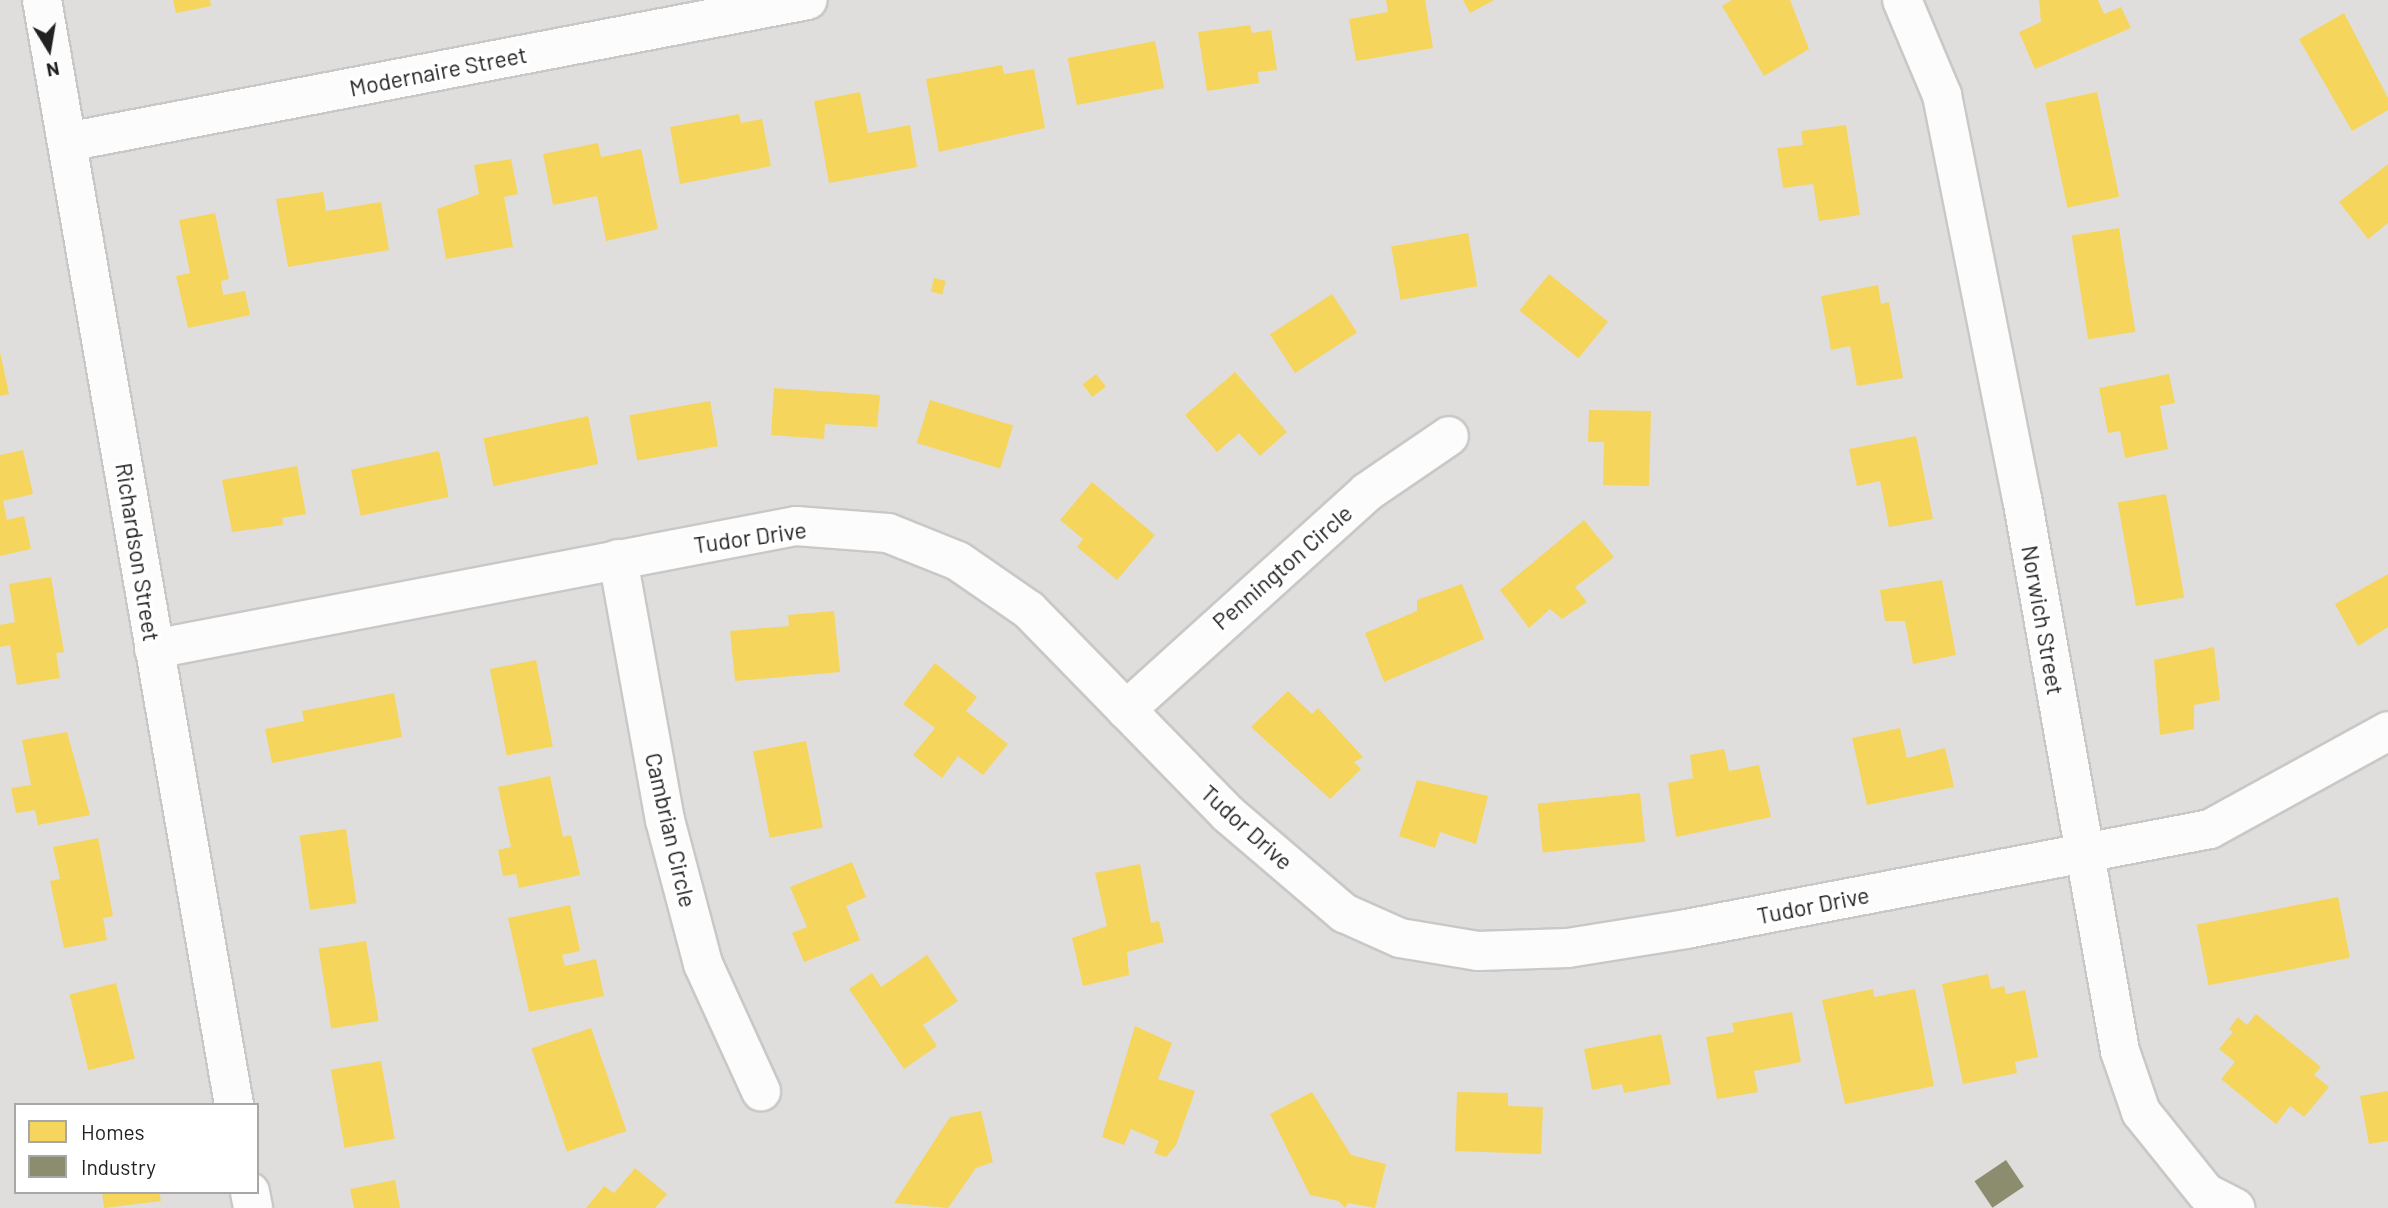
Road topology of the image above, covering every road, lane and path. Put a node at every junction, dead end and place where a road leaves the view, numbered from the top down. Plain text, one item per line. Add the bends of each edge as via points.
1 (42, 0) edge
2 (808, 0) edge
3 (1902, 0) edge
4 (67, 142) junction
5 (1449, 436) dead end
6 (618, 559) junction
7 (154, 649) junction
8 (1126, 710) junction
9 (2388, 731) edge
10 (2084, 853) junction
11 (761, 1091) dead end
12 (234, 1103) edge
13 (2235, 1208) edge

1 - 4 street, Richardson Street
2 - 4 street, Modernaire Street
3 - 10 street, Norwich Street via 1942,95 2022,498
4 - 7 street, Richardson Street
5 - 8 street, Pennington Circle via 1347,509
6 - 7 street, Tudor Drive
6 - 8 street, Tudor Drive via 796,526 888,533 958,561 1029,610
6 - 11 street, Cambrian Circle via 666,820 703,964
7 - 12 street, Richardson Street
8 - 10 street, Tudor Drive via 1228,814 1345,913 1401,939 1478,951 1633,937
9 - 10 street, Tudor Drive via 2210,829
10 - 13 street, Norwich Street via 2120,1051 2141,1112 2206,1193

